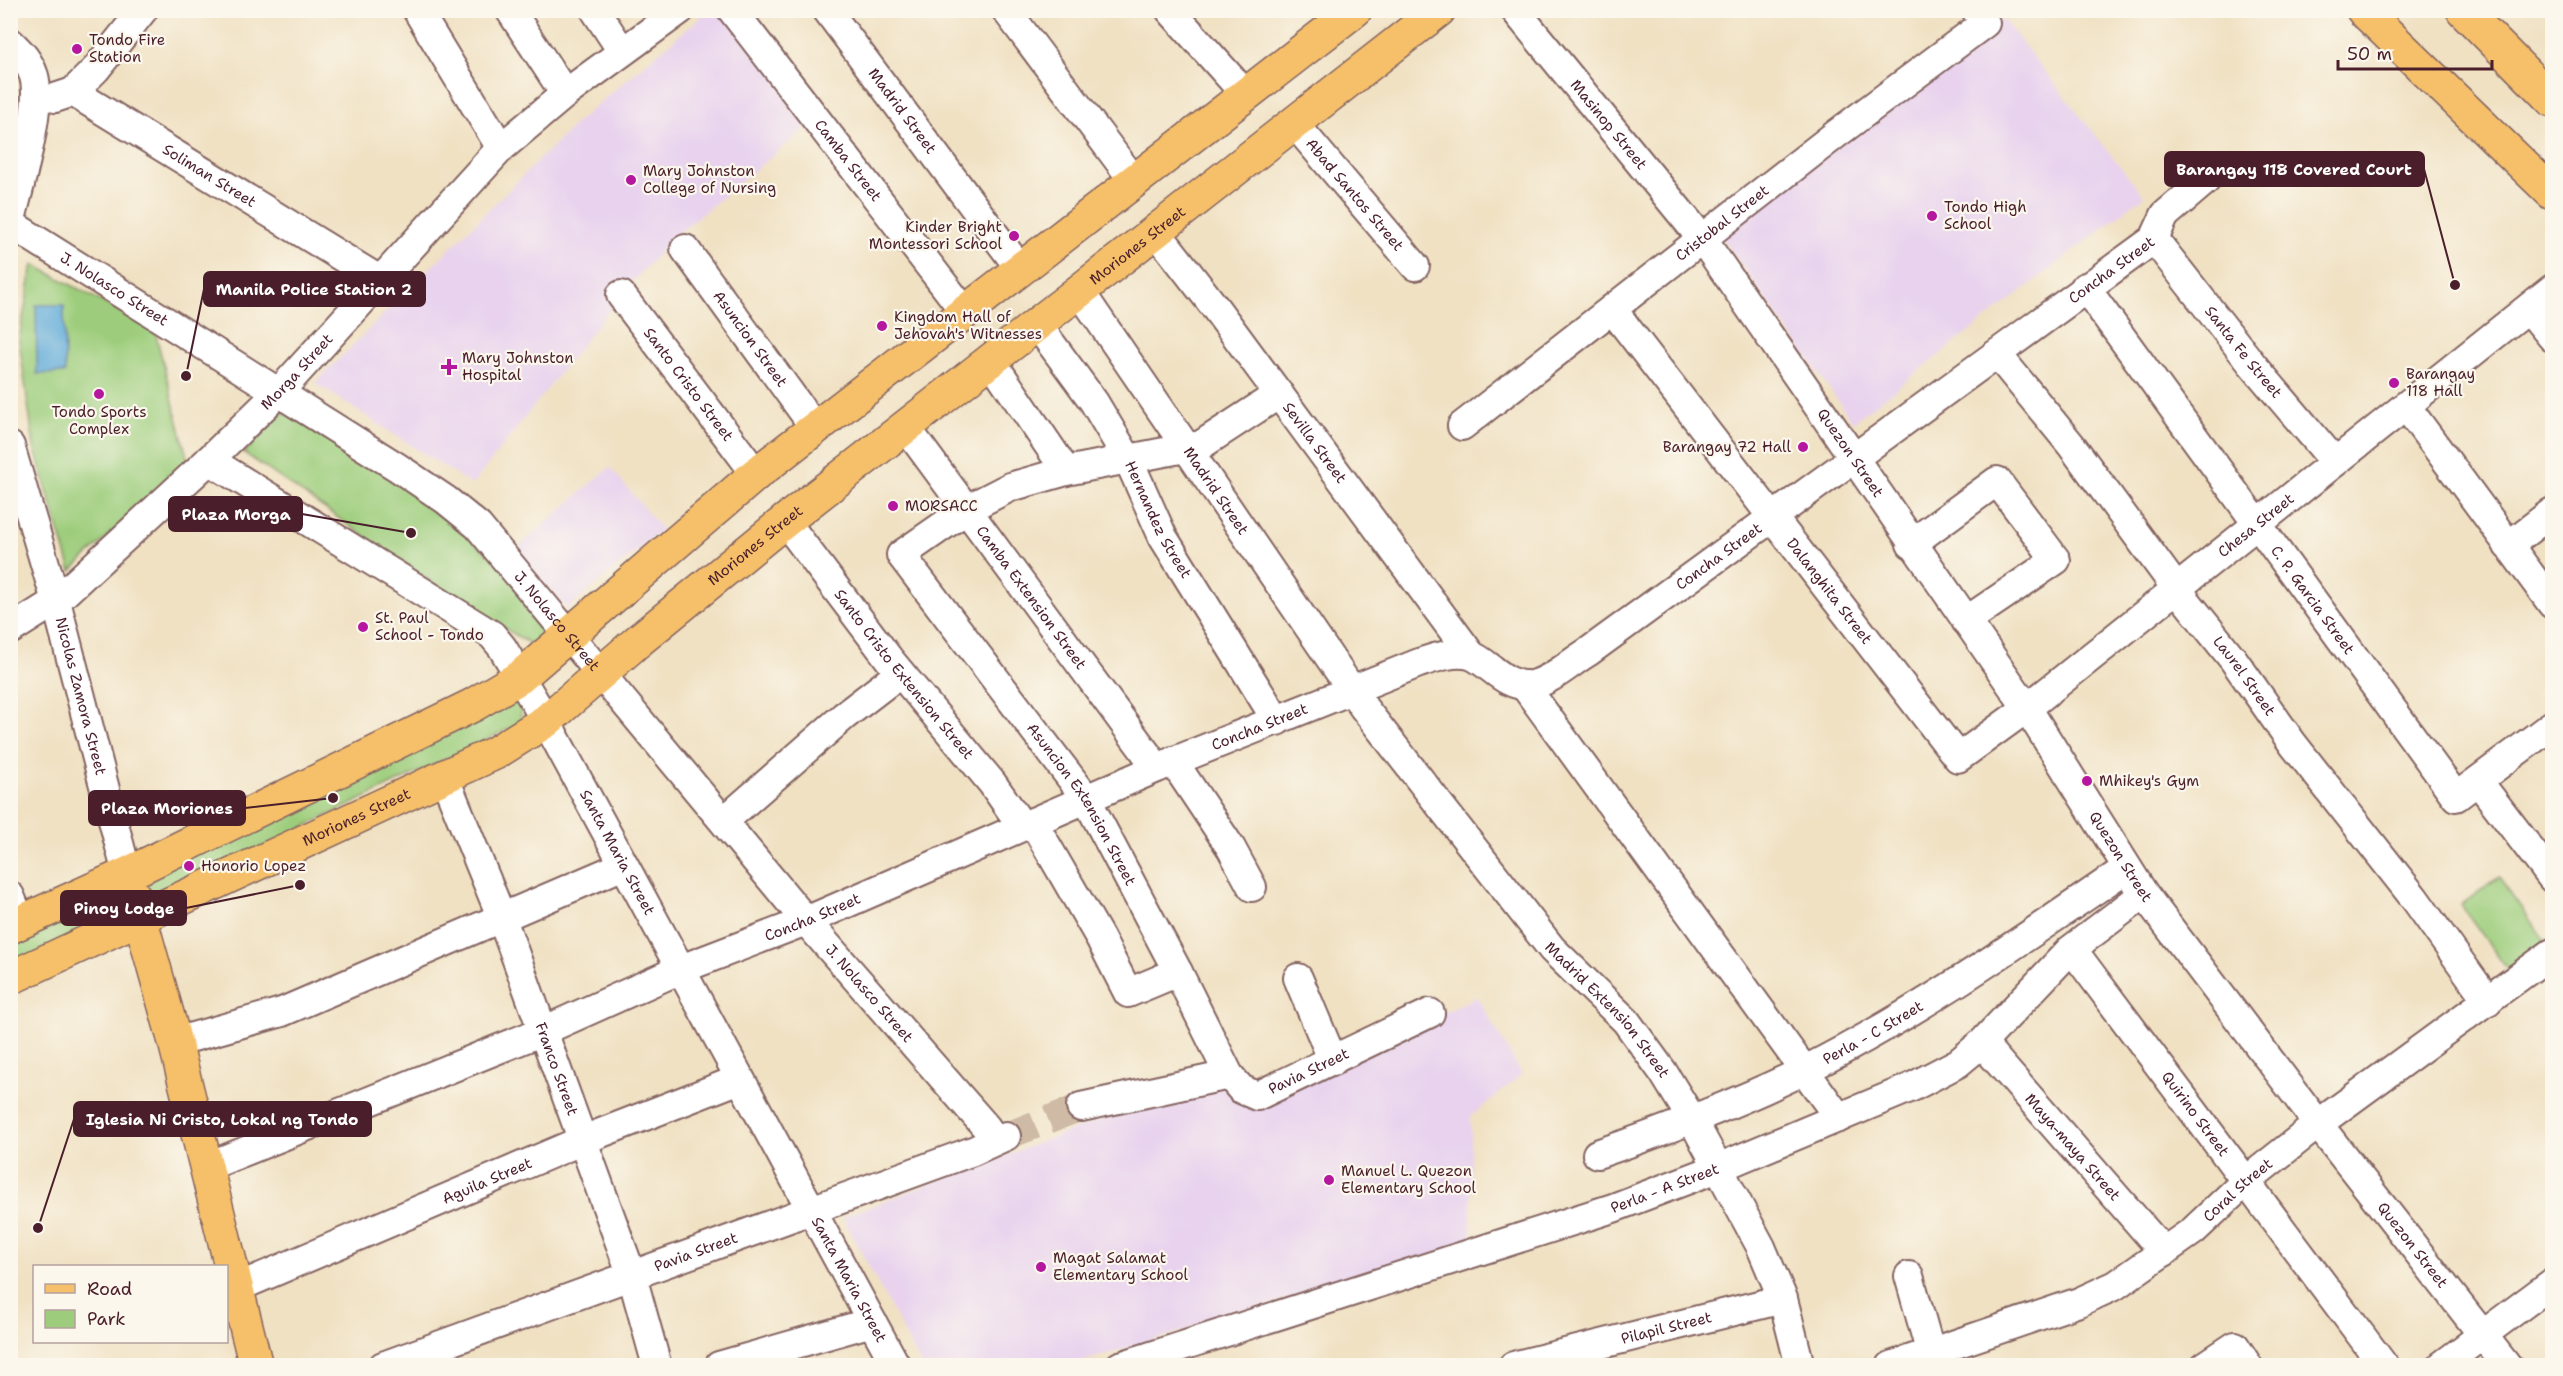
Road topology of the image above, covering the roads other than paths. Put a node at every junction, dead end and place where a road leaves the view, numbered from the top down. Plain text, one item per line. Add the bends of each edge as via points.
1 (144, 10) edge
2 (417, 10) edge
3 (510, 10) edge
4 (595, 10) edge
5 (732, 10) edge
6 (827, 10) edge
7 (1006, 10) edge
8 (1170, 10) edge
9 (1355, 10) edge
10 (1439, 10) edge
11 (1515, 10) edge
12 (2364, 10) edge
13 (2463, 10) edge
14 (670, 14) edge
15 (1980, 17) edge
16 (10, 42) edge
17 (622, 51) junction
18 (73, 92) junction
19 (565, 94) junction
20 (1246, 95) junction
21 (2553, 100) edge
22 (36, 104) junction
23 (1294, 123) junction
24 (501, 148) junction
25 (2206, 180) dead end
26 (1134, 181) junction
27 (2553, 193) edge
28 (11, 224) edge
29 (1155, 230) junction
30 (2154, 239) junction
31 (1702, 240) junction
32 (685, 249) dead end
33 (1415, 266) dead end
34 (1021, 270) junction
35 (381, 280) junction
36 (2085, 287) junction
37 (2553, 289) edge
38 (1079, 290) junction
39 (621, 295) dead end
40 (1612, 309) junction
41 (2529, 309) junction
42 (965, 312) junction
43 (1035, 323) junction
44 (2553, 336) edge
45 (1997, 354) junction
46 (990, 359) junction
47 (279, 392) junction
48 (1279, 394) junction
49 (2406, 406) junction
50 (905, 426) junction
51 (1462, 426) dead end
52 (815, 428) junction
53 (10, 446) edge
54 (1184, 447) junction
55 (209, 460) junction
56 (1853, 460) junction
57 (1129, 461) junction
58 (2335, 462) junction
59 (1066, 471) junction
60 (756, 474) junction
61 (967, 509) junction
62 (2553, 512) edge
63 (1773, 518) junction
64 (785, 520) junction
65 (2258, 523) junction
66 (1911, 544) junction
67 (2508, 546) junction
68 (2176, 588) junction
69 (56, 601) junction
70 (2552, 603) edge
71 (1966, 621) junction
72 (10, 630) edge
73 (570, 635) junction
74 (1471, 655) junction
75 (601, 672) junction
76 (900, 672) junction
77 (520, 677) junction
78 (1524, 685) junction
79 (1352, 691) junction
80 (2027, 708) junction
81 (546, 721) junction
82 (1277, 721) junction
83 (2553, 725) edge
84 (1958, 758) joint
85 (1165, 765) junction
86 (444, 776) junction
87 (2467, 789) junction
88 (1086, 798) junction
89 (724, 821) junction
90 (1028, 824) junction
91 (624, 865) junction
92 (2127, 868) junction
93 (127, 874) junction
94 (2553, 878) edge
95 (1252, 887) dead end
96 (2144, 894) junction
97 (14, 915) edge
98 (501, 916) junction
99 (140, 918) junction
100 (806, 921) junction
101 (2072, 949) junction
102 (2553, 953) edge
103 (681, 969) junction
104 (1178, 972) junction
105 (10, 978) edge
106 (1298, 978) dead end
107 (2488, 1001) junction
108 (1430, 1013) dead end
109 (543, 1031) junction
110 (175, 1042) junction
111 (1982, 1043) junction
112 (1333, 1061) junction
113 (1804, 1070) junction
114 (1228, 1075) junction
115 (740, 1079) junction
116 (1082, 1107) tunnel mouth
117 (1839, 1118) junction
118 (1693, 1121) junction
119 (2318, 1124) junction
120 (999, 1139) joint
121 (583, 1140) junction
122 (1597, 1154) dead end
123 (206, 1167) junction
124 (1718, 1168) junction
125 (2246, 1181) junction
126 (812, 1210) junction
127 (2164, 1252) junction
128 (632, 1276) junction
129 (1909, 1276) dead end
130 (2553, 1283) edge
131 (236, 1288) junction
132 (1783, 1299) junction
133 (872, 1322) junction
134 (2483, 1334) junction
135 (1931, 1354) junction
136 (2241, 1356) edge
137 (1166, 1359) edge
138 (256, 1365) edge
139 (383, 1365) edge
140 (657, 1365) edge
141 (719, 1365) edge
142 (896, 1365) edge
143 (1120, 1365) edge
144 (1513, 1365) edge
145 (1800, 1365) edge
146 (1891, 1365) edge
147 (2205, 1365) edge
148 (2384, 1365) edge
149 (2441, 1365) edge
150 (2507, 1365) edge

1 - 18 street
2 - 24 street
3 - 19 street
4 - 17 street
5 - 42 street, Camba Street
6 - 34 street, Madrid Street
7 - 26 street
8 - 20 street
9 - 20 main road
10 - 23 main road, Moriones Street
11 - 31 street, Masinop Street
12 - 27 main road
13 - 21 main road
14 - 17 street, Morga Street
15 - 31 street, Cristobal Street
16 - 22 street via 26,58 34,78
17 - 19 street, Morga Street
18 - 22 street
18 - 35 street, Soliman Street
19 - 24 street, Morga Street
20 - 26 main road
22 - 28 street
23 - 29 main road, Moriones Street
23 - 33 street, Abad Santos Street
24 - 35 street, Morga Street
25 - 30 street, Concha Street via 2165,215
26 - 34 main road
28 - 47 street, J. Nolasco Street
29 - 38 main road, Moriones Street
29 - 48 street, Sevilla Street
30 - 36 street, Concha Street
30 - 58 street, Santa Fe Street
31 - 40 street, Cristobal Street
31 - 56 street, Quezon Street
32 - 52 street, Asuncion Street
34 - 42 main road
35 - 47 street, Morga Street
36 - 45 street, Concha Street
36 - 65 street, C. P. Garcia Street
37 - 41 street, Chesa Street
38 - 43 main road, Moriones Street
38 - 54 street, Madrid Street
39 - 60 street, Santo Cristo Street
40 - 51 street, Cristobal Street
40 - 63 street, Dalanghita Street
41 - 44 street
41 - 49 street, Chesa Street
42 - 52 main road
43 - 46 main road, Moriones Street
43 - 57 street, Hernandez Street via 1094,402
45 - 56 street, Concha Street
45 - 68 street, Laurel Street via 2072,446
46 - 50 main road, Moriones Street
46 - 59 street
47 - 55 street, Morga Street
47 - 73 street, J. Nolasco Street via 413,478 478,526
48 - 54 street via 1201,445
48 - 74 street, Sevilla Street
49 - 58 street, Chesa Street
49 - 67 street
50 - 61 street, Camba Extension Street
50 - 64 main road, Moriones Street
52 - 60 main road
53 - 69 street, Nicolas Zamora Street
54 - 57 street
54 - 79 street, Madrid Street
55 - 69 street, Morga Street
55 - 77 street, Santa Maria Street via 492,635
56 - 63 street, Concha Street
56 - 66 street, Quezon Street
57 - 59 street
57 - 82 street, Hernandez Street via 1163,537
58 - 65 street, Chesa Street
59 - 61 street via 1010,488
60 - 73 main road
61 - 85 street, Camba Extension Street
61 - 88 street, Asuncion Extension Street via 901,555
62 - 67 street
63 - 78 street, Concha Street via 1588,652 1542,680
63 - 84 street, Dalanghita Street
64 - 75 main road, Moriones Street
64 - 76 street, Santo Cristo Extension Street
65 - 68 street, Chesa Street
65 - 87 street, C. P. Garcia Street
66 - 71 street, Quezon Street
66 - 71 street via 1997,481 2056,560
67 - 70 street
68 - 80 street, Chesa Street
68 - 107 street, Laurel Street via 2415,899
69 - 72 street, Morga Street
69 - 93 street, Nicolas Zamora Street
71 - 80 street, Quezon Street
73 - 75 street, J. Nolasco Street
73 - 77 main road
74 - 78 street via 1495,674
74 - 79 street, Concha Street via 1419,663
75 - 81 main road, Moriones Street
75 - 89 street, J. Nolasco Street
76 - 89 street
76 - 90 street, Santo Cristo Extension Street
77 - 81 street, Santa Maria Street
77 - 93 main road via 473,705
78 - 113 street
79 - 82 street, Concha Street
79 - 118 street, Madrid Extension Street via 1552,949 1626,1021
80 - 84 street, Chesa Street
80 - 92 street, Quezon Street
81 - 86 main road, Moriones Street via 495,753
81 - 91 street, Santa Maria Street
82 - 85 street, Concha Street
83 - 87 street
85 - 88 street, Concha Street
85 - 95 street, Camba Extension Street via 1231,848
86 - 98 street, Franco Street
86 - 99 main road, Moriones Street
87 - 94 street, C. P. Garcia Street
88 - 90 street, Concha Street
88 - 104 street, Asuncion Extension Street
89 - 100 street, J. Nolasco Street
90 - 100 street, Concha Street
90 - 104 street, Santo Cristo Extension Street via 1100,938 1128,993
91 - 98 street
91 - 103 street, Santa Maria Street
92 - 96 street, Quezon Street
92 - 113 street, Perla - C Street via 1919,1006
93 - 97 main road
93 - 99 main road, Nicolas Zamora Street
96 - 101 street, Perla - A Street
96 - 119 street, Quezon Street
98 - 109 street, Franco Street
98 - 110 street via 282,1012
99 - 105 main road, Moriones Street
99 - 110 main road, Nicolas Zamora Street
100 - 103 street, Concha Street
100 - 120 street, J. Nolasco Street
101 - 111 street, Perla - A Street
101 - 125 street, Quirino Street
102 - 107 street, Coral Street
103 - 109 street, Concha Street
103 - 115 street, Santa Maria Street
104 - 114 street, Asuncion Extension Street
106 - 112 street
107 - 119 street, Coral Street
108 - 112 street, Pavia Street
109 - 121 street, Franco Street
109 - 123 street, Concha Street
110 - 123 main road, Nicolas Zamora Street
111 - 117 street, Perla - A Street via 1958,1063
111 - 127 street, Maya-maya Street
112 - 114 street, Pavia Street via 1257,1096 1241,1089
113 - 117 street
113 - 118 street, Perla - C Street
114 - 116 street
115 - 121 street, Aguila Street
115 - 126 street, Santa Maria Street
117 - 124 street, Perla - A Street
118 - 122 street, Perla - C Street
118 - 124 street, Madrid Extension Street
119 - 125 street, Coral Street
119 - 134 street, Quezon Street
120 - 126 street, Pavia Street
121 - 128 street, Franco Street
121 - 131 street, Aguila Street
123 - 131 main road, Nicolas Zamora Street
124 - 132 street, Madrid Extension Street via 1761,1246
124 - 137 street, Perla - A Street
125 - 127 street, Coral Street via 2193,1231
125 - 148 street, Quirino Street
126 - 128 street, Pavia Street
126 - 133 street, Santa Maria Street
127 - 135 street, Coral Street via 2116,1285 2079,1302
128 - 139 street, Pavia Street
128 - 140 street, Franco Street
129 - 135 street
130 - 134 street
131 - 138 main road, Nicolas Zamora Street
132 - 144 street, Pilapil Street
132 - 145 street, Madrid Extension Street
133 - 141 street
133 - 142 street, Santa Maria Street
134 - 149 street
134 - 150 street, Quezon Street
135 - 146 street, Coral Street
136 - 147 street
137 - 143 street, Perla - A Street

